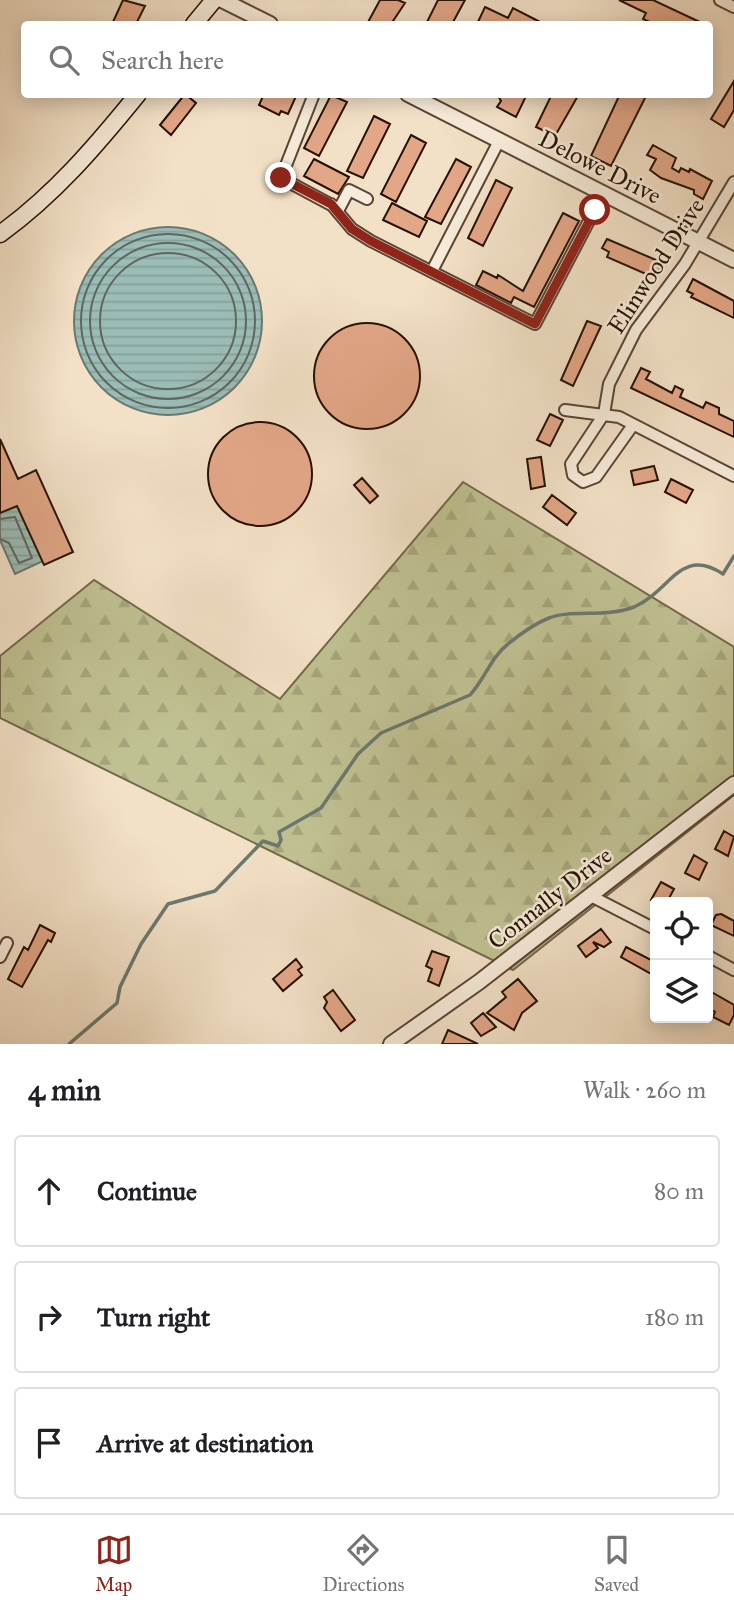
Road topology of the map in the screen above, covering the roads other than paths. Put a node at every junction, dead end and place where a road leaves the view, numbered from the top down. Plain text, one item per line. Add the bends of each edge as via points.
1 (214, 0) edge
2 (222, 0) edge
3 (720, 0) edge
4 (734, 7) edge
5 (196, 21) edge
6 (264, 21) edge
7 (135, 98) edge
8 (312, 98) edge
9 (416, 98) edge
10 (499, 141) junction
11 (734, 182) edge
12 (603, 194) junction
13 (367, 199) dead end
14 (331, 204) junction
15 (0, 234) edge
16 (699, 242) junction
17 (734, 260) edge
18 (432, 271) junction
19 (565, 410) dead end
20 (604, 414) junction
21 (633, 425) junction
22 (734, 476) edge
23 (734, 784) edge
24 (591, 896) junction
25 (650, 926) edge
26 (7, 943) dead end
27 (0, 957) edge
28 (713, 959) edge
29 (734, 970) edge
30 (391, 1044) edge

1 - 5 main road
2 - 6 street
3 - 4 street
7 - 15 main road via 81,164
8 - 14 street via 281,178
9 - 10 street, Delowe Drive
10 - 12 street, Delowe Drive
10 - 18 street
11 - 16 street, Elinwood Drive
12 - 16 street, Delowe Drive
12 - 18 street via 535,324
13 - 14 street via 349,190 339,209
14 - 18 street via 352,229
16 - 17 street, Delowe Drive
16 - 20 street, Elinwood Drive via 636,330 609,384
19 - 20 street
20 - 21 street
20 - 21 street via 571,464 573,475 583,482 596,477
21 - 22 street
23 - 24 street, Connally Drive
24 - 25 street
24 - 30 street, Connally Drive
26 - 27 street
28 - 29 street

